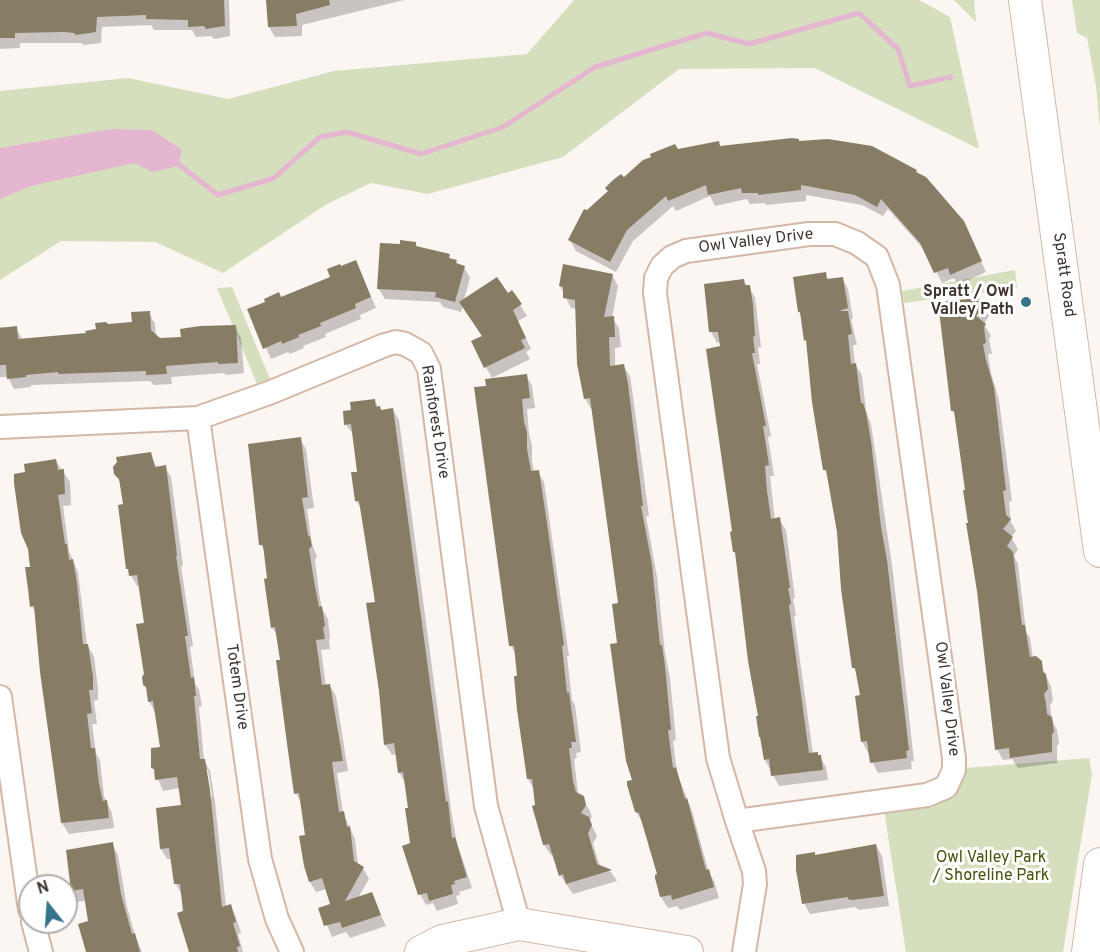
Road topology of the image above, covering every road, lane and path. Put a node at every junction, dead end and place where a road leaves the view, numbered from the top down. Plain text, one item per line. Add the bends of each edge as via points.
1 (1024, 0) edge
2 (198, 418) junction
3 (0, 427) edge
4 (1100, 551) edge
5 (0, 697) edge
6 (737, 821) junction
7 (1100, 864) edge
8 (25, 874) edge
9 (519, 924) junction
10 (36, 934) edge
11 (41, 952) edge
12 (292, 952) edge
13 (421, 952) edge
14 (687, 952) edge
15 (744, 952) edge
16 (1088, 952) edge

1 - 4 street, Spratt Road
2 - 3 street, Rainforest Drive
2 - 9 street, Rainforest Drive via 396,342 421,353 429,369 486,806
2 - 12 street, Totem Drive via 260,859 277,919
5 - 8 street
6 - 6 street, Owl Valley Drive via 927,795 946,787 954,770 888,285 877,256 835,234 686,251 672,257 656,278 718,758
6 - 15 street, Owl Valley Drive via 755,884
7 - 16 street
9 - 13 street via 442,941
9 - 14 street
10 - 11 street

